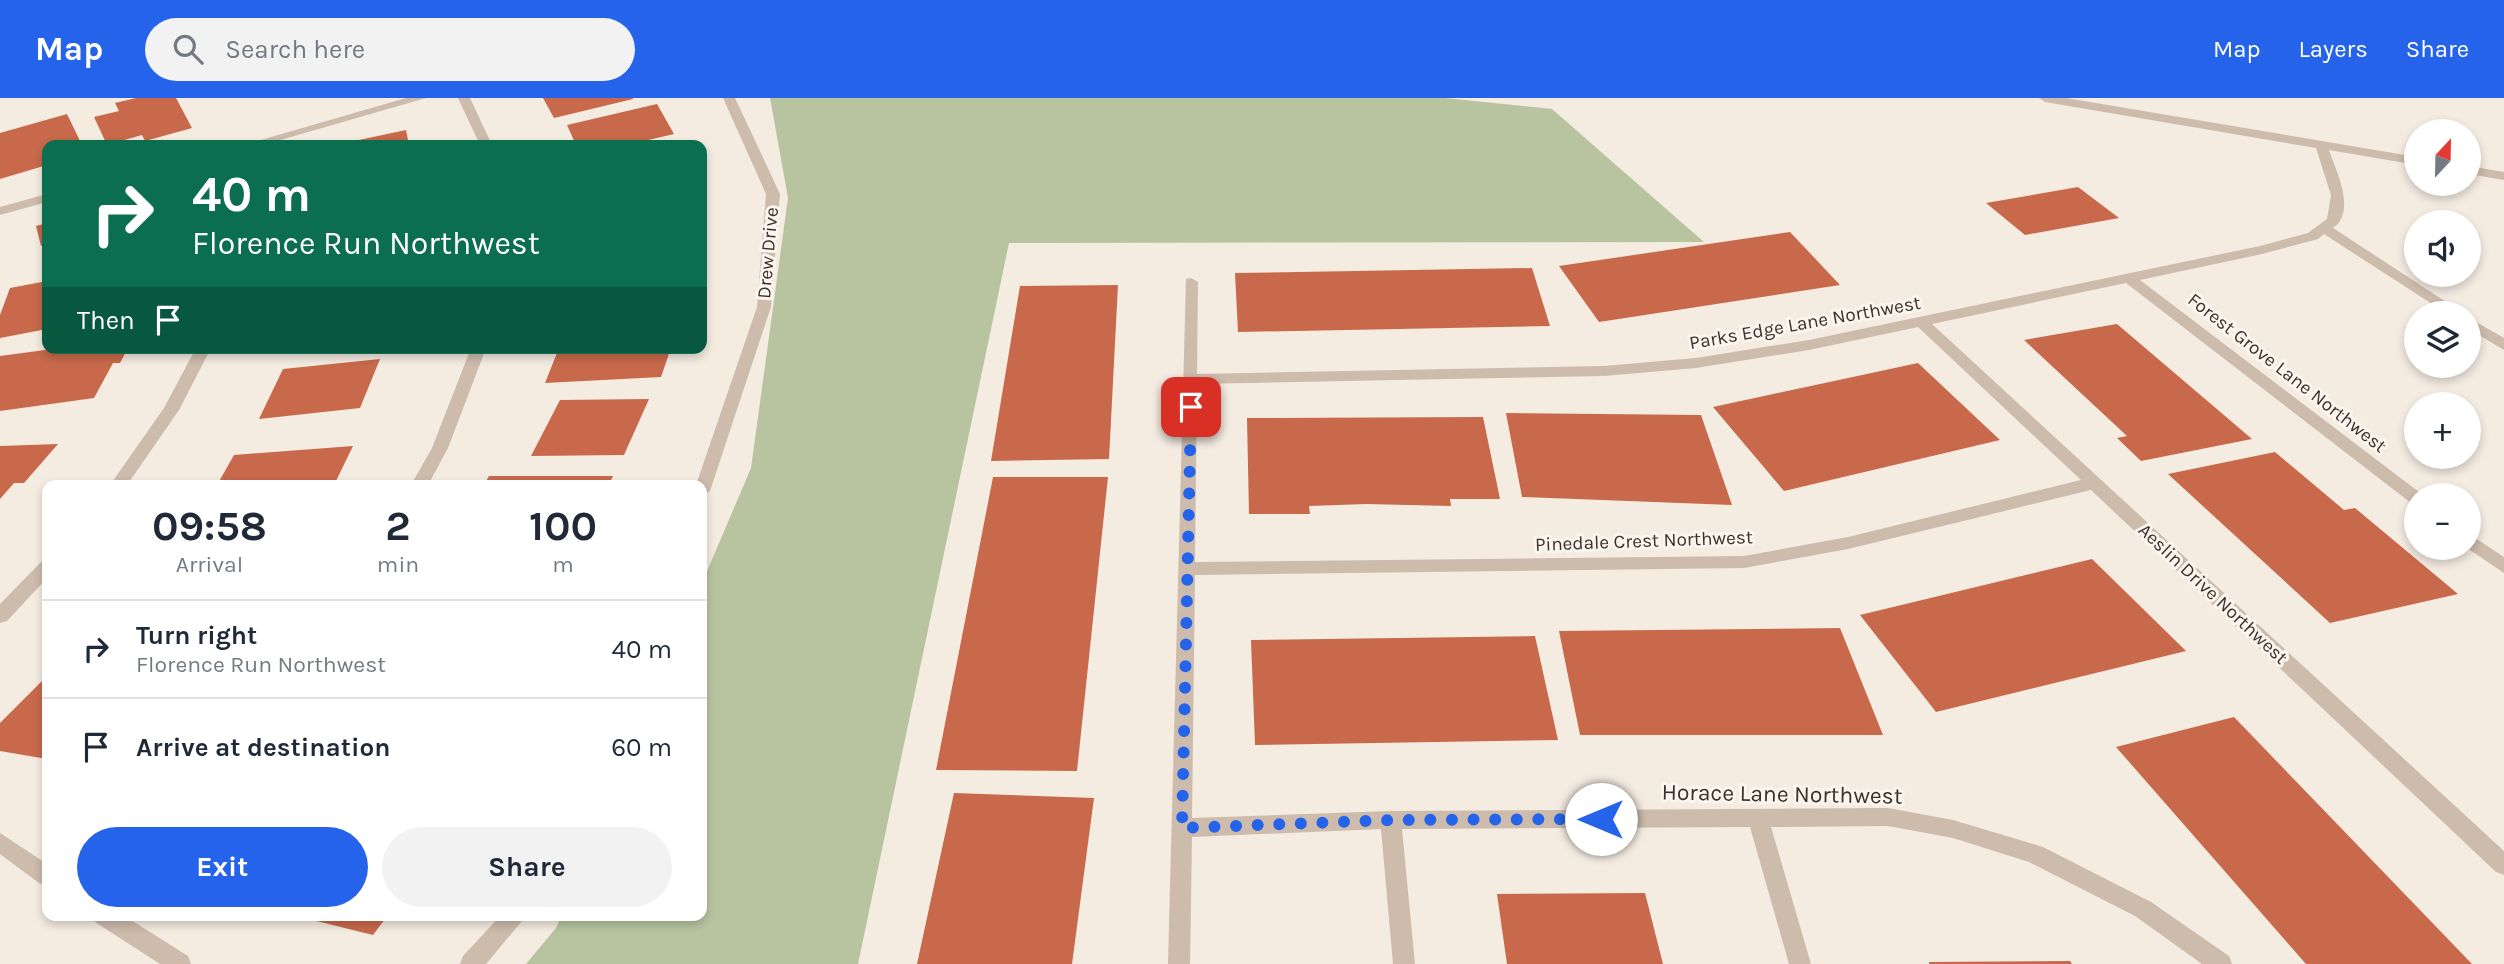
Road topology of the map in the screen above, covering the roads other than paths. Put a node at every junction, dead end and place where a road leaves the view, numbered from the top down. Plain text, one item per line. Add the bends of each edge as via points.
1 (420, 98) edge
2 (464, 98) edge
3 (729, 98) edge
4 (2045, 98) edge
5 (268, 140) edge
6 (484, 140) edge
7 (2321, 145) junction
8 (2404, 159) edge
9 (2482, 172) edge
10 (2504, 176) edge
11 (42, 199) edge
12 (0, 211) edge
13 (2324, 228) junction
14 (2131, 280) junction
15 (1191, 282) dead end
16 (2437, 301) edge
17 (1922, 322) junction
18 (2481, 330) edge
19 (2504, 345) edge
20 (201, 354) edge
21 (477, 354) edge
22 (1192, 379) junction
23 (122, 480) edge
24 (422, 480) edge
25 (706, 480) edge
26 (2094, 483) junction
27 (2404, 489) edge
28 (2481, 549) edge
29 (2504, 566) edge
30 (1187, 569) junction
31 (42, 572) edge
32 (0, 616) edge
33 (1758, 818) junction
34 (1391, 820) junction
35 (1182, 828) junction
36 (0, 842) edge
37 (2504, 865) edge
38 (42, 872) edge
39 (112, 921) edge
40 (510, 921) edge
41 (180, 964) edge
42 (471, 964) edge
43 (1179, 964) edge
44 (1404, 964) edge
45 (1800, 964) edge
46 (2221, 964) edge

1 - 5 street
2 - 6 street
3 - 25 street, Drew Drive via 772,194 764,307
4 - 7 street
7 - 8 street
7 - 13 street via 2338,195 2334,221
9 - 10 street
11 - 12 street
13 - 14 street, Parks Edge Lane Northwest via 2313,236 2262,250
13 - 16 street
14 - 17 street, Parks Edge Lane Northwest
14 - 27 street, Forest Grove Lane Northwest
15 - 22 street
17 - 22 street, Parks Edge Lane Northwest via 1809,345 1643,368
17 - 26 street, Aeslin Drive Northwest
18 - 19 street
20 - 23 street via 171,410
21 - 24 street via 440,448
22 - 30 street
26 - 30 street, Pinedale Crest Northwest via 1848,543 1744,562
26 - 37 street, Aeslin Drive Northwest
28 - 29 street
30 - 35 street
31 - 32 street
33 - 34 street, Horace Lane Northwest
33 - 45 street
33 - 46 street, Horace Lane Northwest via 1888,817 1953,829 2035,854 2143,909
34 - 35 street, Horace Lane Northwest
34 - 44 street
35 - 43 street
36 - 38 street
39 - 41 street
40 - 42 street

